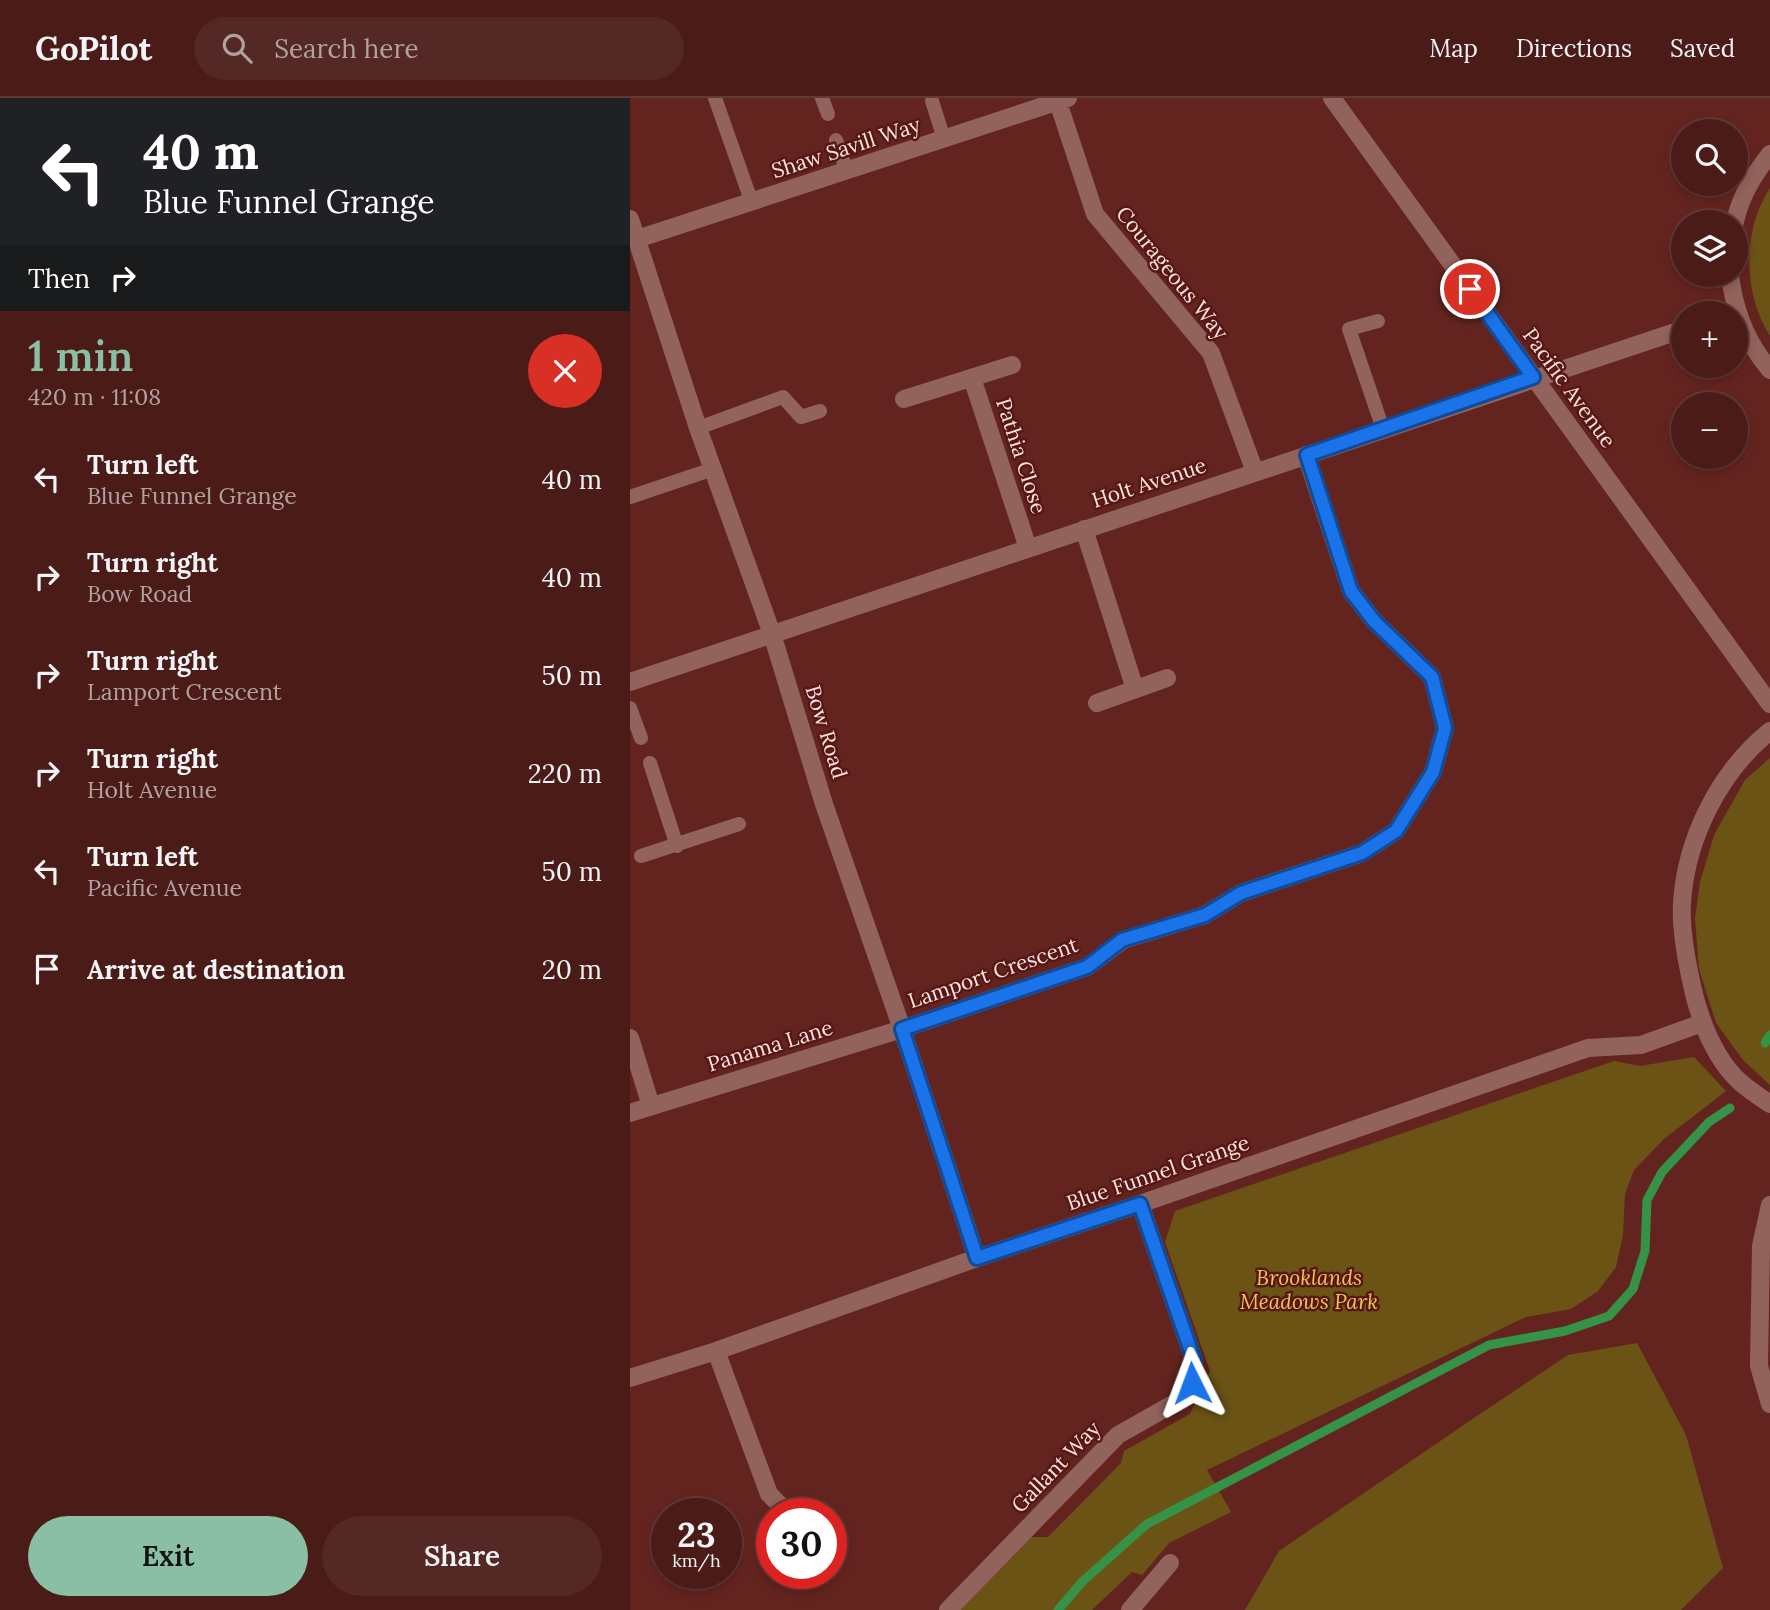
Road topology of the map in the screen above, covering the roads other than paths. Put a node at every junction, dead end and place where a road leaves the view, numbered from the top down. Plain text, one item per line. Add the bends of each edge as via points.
1 (715, 98) edge
2 (822, 98) edge
3 (1332, 98) edge
4 (1063, 100) edge
5 (932, 101) dead end
6 (828, 114) dead end
7 (944, 139) junction
8 (836, 140) dead end
9 (1770, 154) edge
10 (847, 172) junction
11 (752, 203) junction
12 (1739, 210) edge
13 (630, 219) edge
14 (637, 239) junction
15 (648, 273) junction
16 (630, 279) edge
17 (1378, 321) dead end
18 (1671, 333) edge
19 (1748, 338) edge
20 (1012, 365) dead end
21 (1770, 370) edge
22 (1533, 377) junction
23 (972, 378) junction
24 (904, 399) dead end
25 (820, 411) dead end
26 (698, 428) junction
27 (1383, 429) junction
28 (1307, 455) junction
29 (713, 469) junction
30 (1255, 472) junction
31 (630, 497) edge
32 (1084, 529) junction
33 (1028, 548) junction
34 (772, 634) junction
35 (1167, 678) dead end
36 (630, 682) edge
37 (1135, 689) junction
38 (1097, 703) dead end
39 (1770, 704) edge
40 (630, 708) edge
41 (1770, 732) edge
42 (641, 738) dead end
43 (649, 763) dead end
44 (739, 824) dead end
45 (677, 846) junction
46 (641, 856) dead end
47 (1702, 1023) junction
48 (902, 1029) junction
49 (630, 1038) edge
50 (1770, 1104) edge
51 (651, 1106) junction
52 (630, 1113) edge
53 (1140, 1204) junction
54 (1770, 1205) edge
55 (977, 1258) junction
56 (716, 1351) junction
57 (630, 1378) edge
58 (1770, 1404) edge
59 (773, 1498) edge
60 (1170, 1563) dead end
61 (948, 1610) edge
62 (1130, 1610) edge

1 - 11 lane
2 - 6 lane
3 - 22 street, Pacific Avenue
4 - 7 street, Shaw Savill Way
4 - 30 street, Courageous Way via 1095,214 1211,353
5 - 7 lane
7 - 10 street, Shaw Savill Way
8 - 10 lane
9 - 12 street via 1756,171
10 - 11 street, Shaw Savill Way
11 - 14 street, Shaw Savill Way
13 - 14 street, Bow Road
14 - 15 street, Bow Road
15 - 16 street
15 - 26 street, Bow Road
17 - 27 lane via 1349,329
18 - 22 street, Holt Avenue
19 - 21 street
20 - 23 street
22 - 27 street, Holt Avenue
22 - 39 street, Pacific Avenue
23 - 24 street
23 - 33 street, Pathia Close
25 - 26 lane via 801,417 783,397
26 - 29 street, Bow Road
27 - 28 street, Holt Avenue
28 - 30 street, Holt Avenue
28 - 48 street, Lamport Crescent via 1351,591 1374,621 1432,677 1445,728 1433,772 1396,831 1362,853 1241,893 1205,915 1122,940 1087,967
29 - 31 lane
29 - 34 street, Bow Road
30 - 32 street, Holt Avenue
32 - 33 street, Holt Avenue
32 - 37 street
33 - 34 street, Holt Avenue
34 - 36 street, Holt Avenue
34 - 48 street, Bow Road via 824,804
35 - 37 street
37 - 38 street
40 - 42 lane
41 - 47 street via 1754,744 1713,797 1690,852 1681,903 1687,968
43 - 45 lane
44 - 45 lane
45 - 46 lane
47 - 50 street via 1739,1081
47 - 53 street, Blue Funnel Grange via 1641,1045 1587,1048
48 - 51 street, Panama Lane
48 - 55 street, Bow Road
49 - 51 street
51 - 52 street, Panama Lane
53 - 55 street, Blue Funnel Grange
53 - 61 street, Gallant Way via 1194,1360 1192,1383 1180,1400 1118,1435
54 - 58 street via 1761,1246 1759,1366
55 - 56 street, Blue Funnel Grange
56 - 57 street, Blue Funnel Grange
56 - 59 street
60 - 62 street

